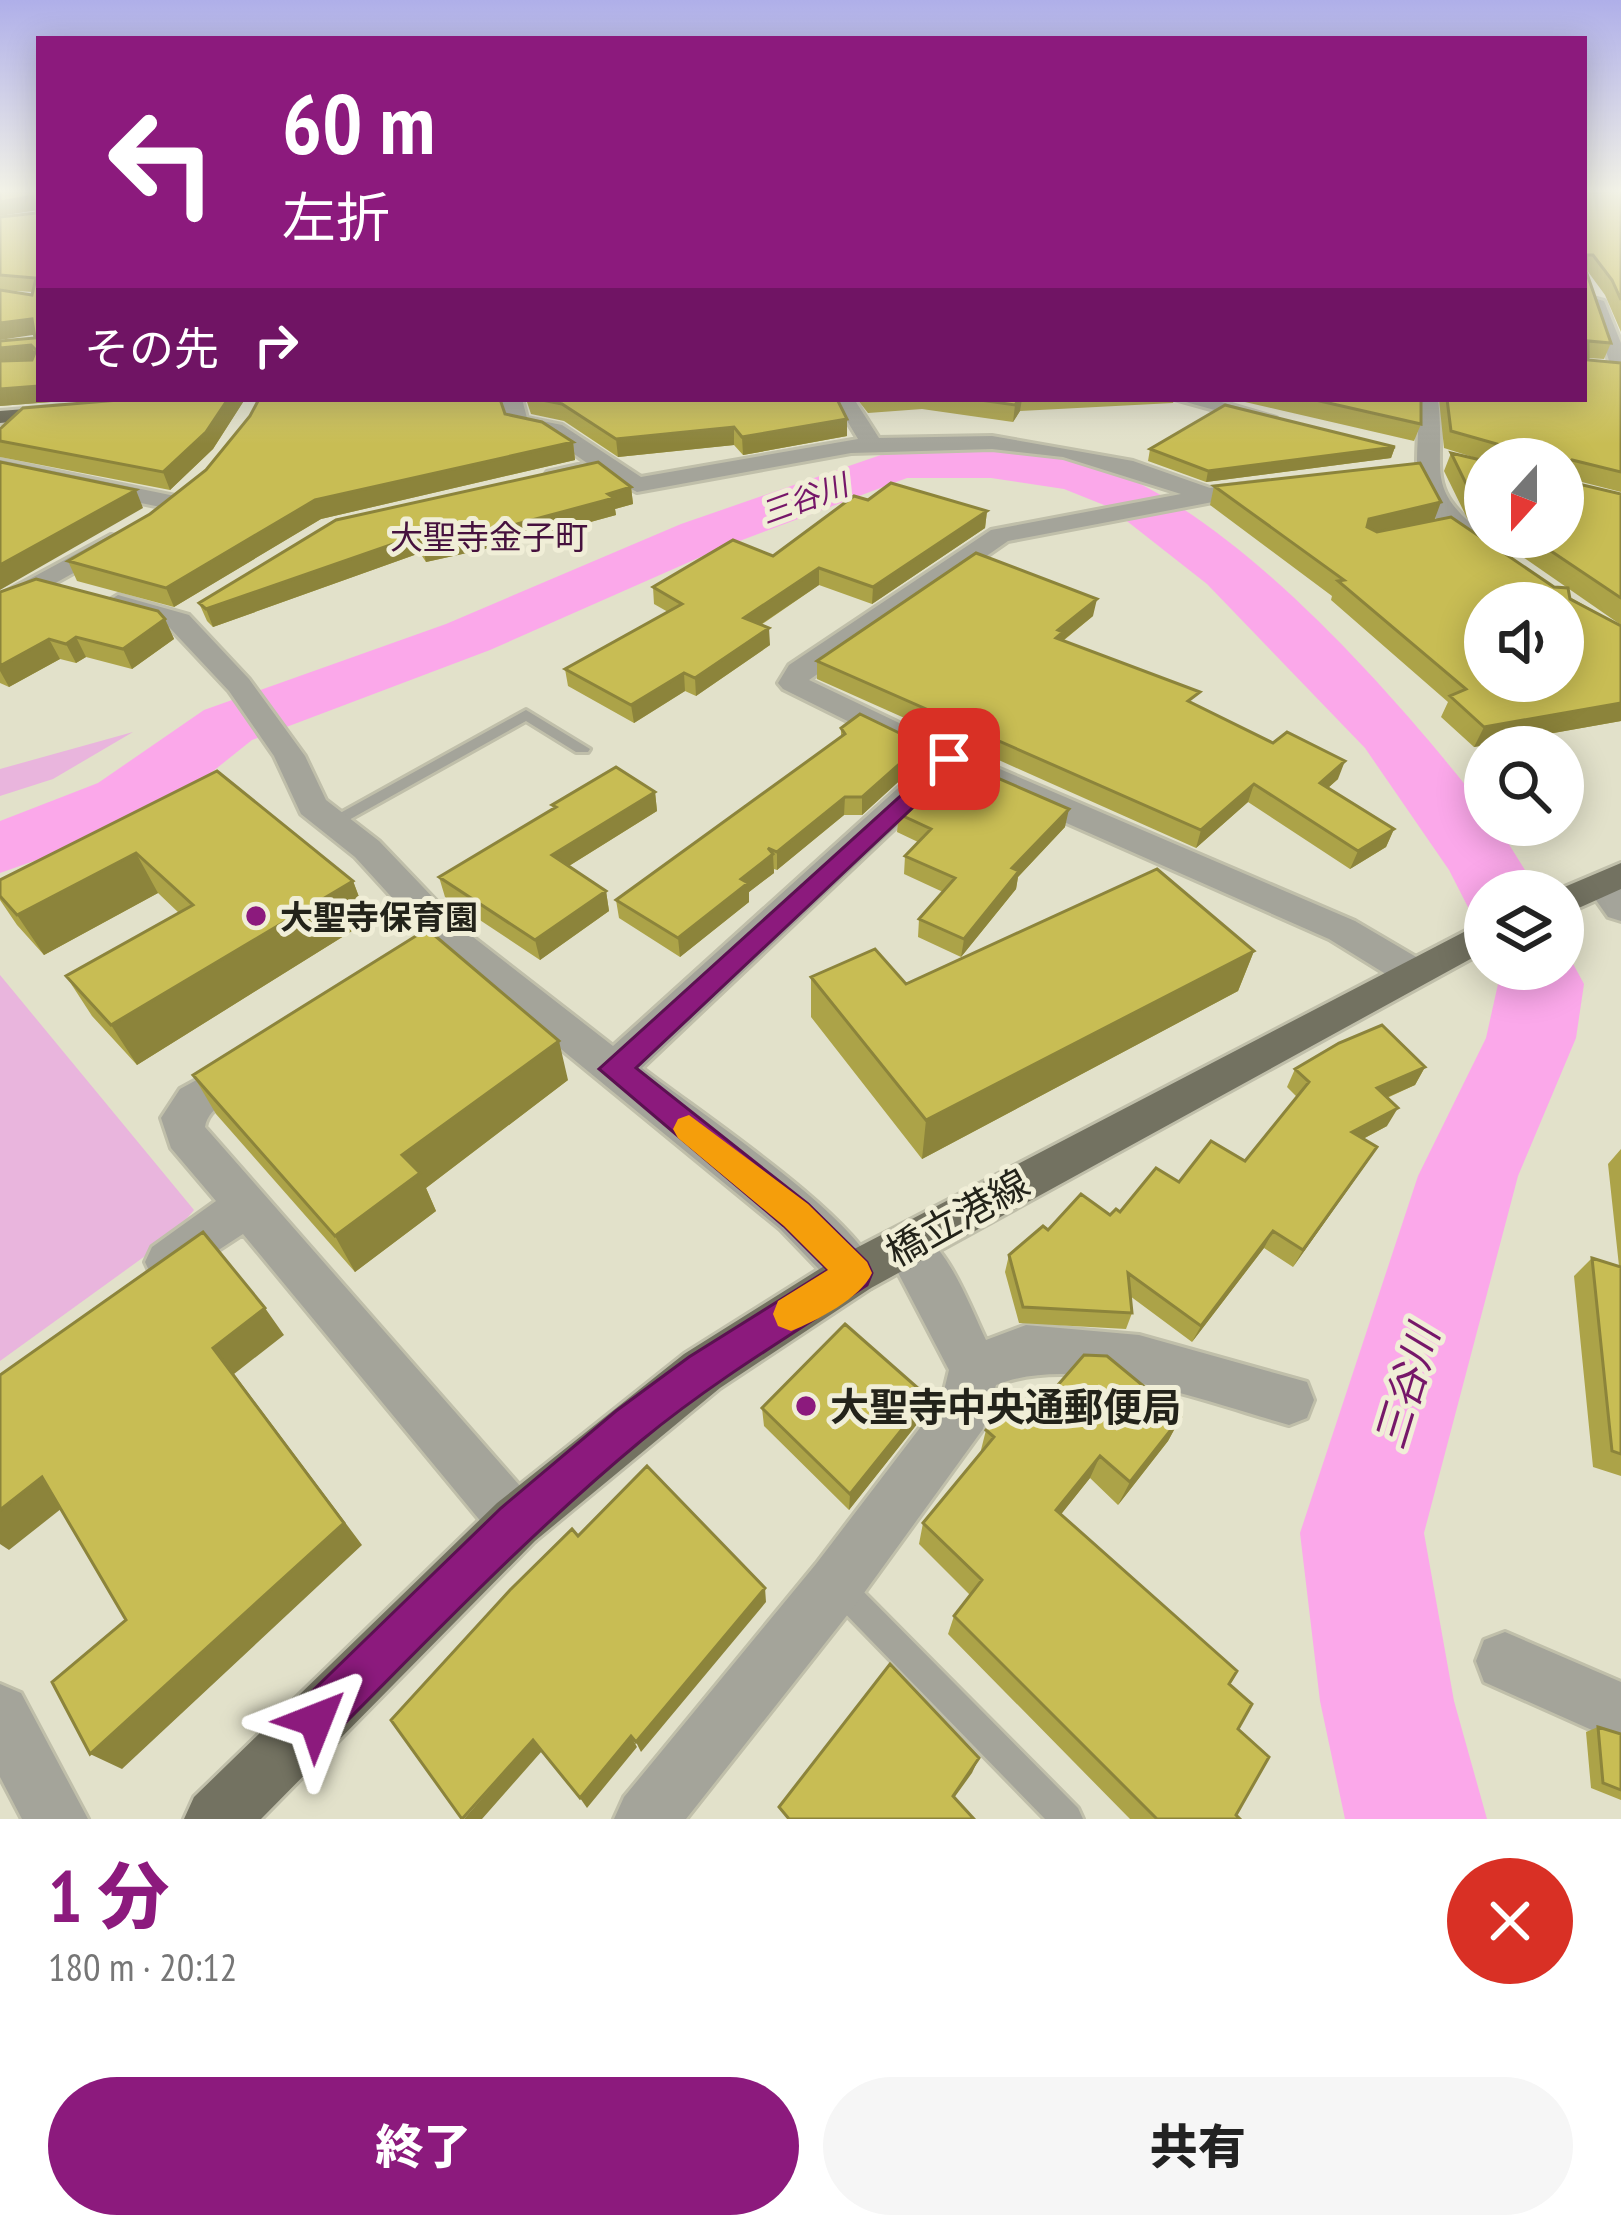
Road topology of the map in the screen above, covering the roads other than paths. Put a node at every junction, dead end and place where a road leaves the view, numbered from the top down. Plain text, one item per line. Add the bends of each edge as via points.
1 (1590, 296) edge
2 (1621, 303) edge
3 (1615, 369) edge
4 (513, 402) edge
5 (846, 402) edge
6 (1198, 402) edge
7 (1428, 402) edge
8 (42, 409) edge
9 (90, 410) edge
10 (1284, 422) edge
11 (3, 429) edge
12 (870, 441) junction
13 (605, 465) junction
14 (0, 467) edge
15 (536, 482) edge
16 (1285, 483) edge
17 (637, 485) junction
18 (199, 488) edge
19 (1196, 495) junction
20 (175, 503) junction
21 (655, 509) dead end
22 (1508, 563) edge
23 (42, 584) junction
24 (0, 606) edge
25 (582, 749) dead end
26 (949, 759) junction
27 (332, 822) junction
28 (451, 939) junction
29 (1464, 943) edge
30 (413, 963) edge
31 (1410, 971) junction
32 (281, 1047) edge
33 (615, 1069) junction
34 (247, 1205) junction
35 (907, 1246) junction
36 (854, 1273) junction
37 (133, 1287) edge
38 (974, 1369) junction
39 (1288, 1400) dead end
40 (516, 1522) junction
41 (836, 1584) junction
42 (1505, 1661) dead end
43 (1621, 1713) edge
44 (0, 1714) edge
45 (56, 1819) edge
46 (215, 1819) edge
47 (646, 1819) edge
48 (1067, 1819) edge

1 - 2 street
1 - 3 street
4 - 13 street via 517,422 554,430
5 - 12 street
6 - 10 street
7 - 22 street via 1432,441 1420,460 1442,527
8 - 9 highway
8 - 11 street
12 - 17 street
12 - 19 street via 1076,451 1134,464
13 - 15 street
13 - 17 street
14 - 20 street
16 - 19 street
17 - 21 street
18 - 20 street
19 - 26 street via 983,544 799,671 793,683
20 - 23 street
23 - 24 street
23 - 27 street via 189,615 289,756 313,806
25 - 27 lane via 526,715
26 - 31 street via 1342,930
26 - 33 street
27 - 28 street
28 - 30 street
28 - 33 street
29 - 31 main road, 橋立港線
31 - 35 main road, 橋立港線
32 - 34 street via 195,1100 182,1118 186,1135
33 - 36 street via 796,1215
34 - 37 street
34 - 40 street
35 - 36 main road, 橋立港線
35 - 38 street
36 - 40 main road, 橋立港線 via 702,1370
38 - 39 street via 1026,1348 1139,1359
38 - 41 street via 965,1411
40 - 46 main road, 橋立港線
41 - 47 street
41 - 48 lane
42 - 43 street
44 - 45 street

